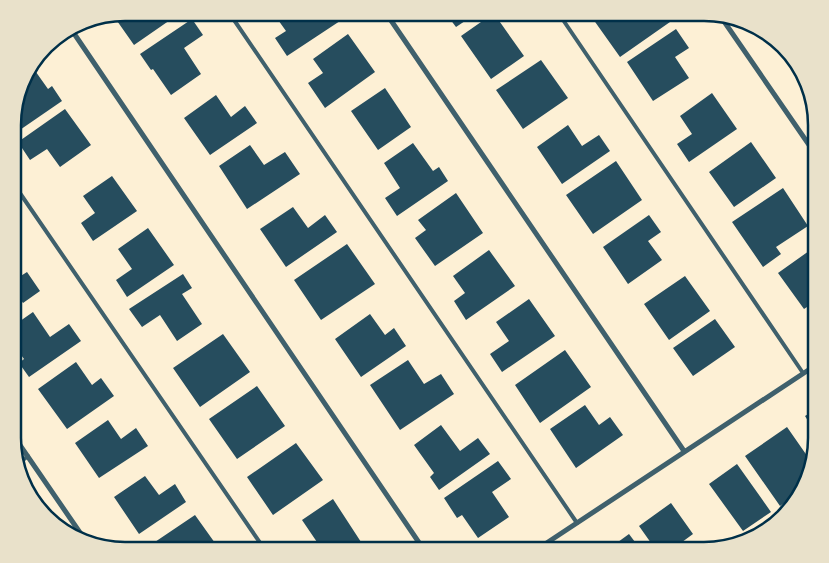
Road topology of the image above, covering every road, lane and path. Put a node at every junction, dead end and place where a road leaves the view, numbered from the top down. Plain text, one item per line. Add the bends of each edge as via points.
1 (235, 21) edge
2 (391, 21) edge
3 (564, 21) edge
4 (726, 24) edge
5 (75, 34) edge
6 (808, 143) edge
7 (21, 193) edge
8 (808, 370) edge
9 (803, 373) junction
10 (21, 447) edge
11 (684, 451) junction
12 (28, 456) junction
13 (23, 460) edge
14 (577, 523) junction
15 (79, 531) edge
16 (260, 542) edge
17 (419, 542) edge
18 (548, 542) edge

1 - 14 lane
2 - 11 street
3 - 9 lane
4 - 6 street
5 - 17 street
7 - 16 lane
8 - 9 street
9 - 11 street
10 - 12 street
11 - 14 street
12 - 13 lane
12 - 15 street
14 - 18 street

